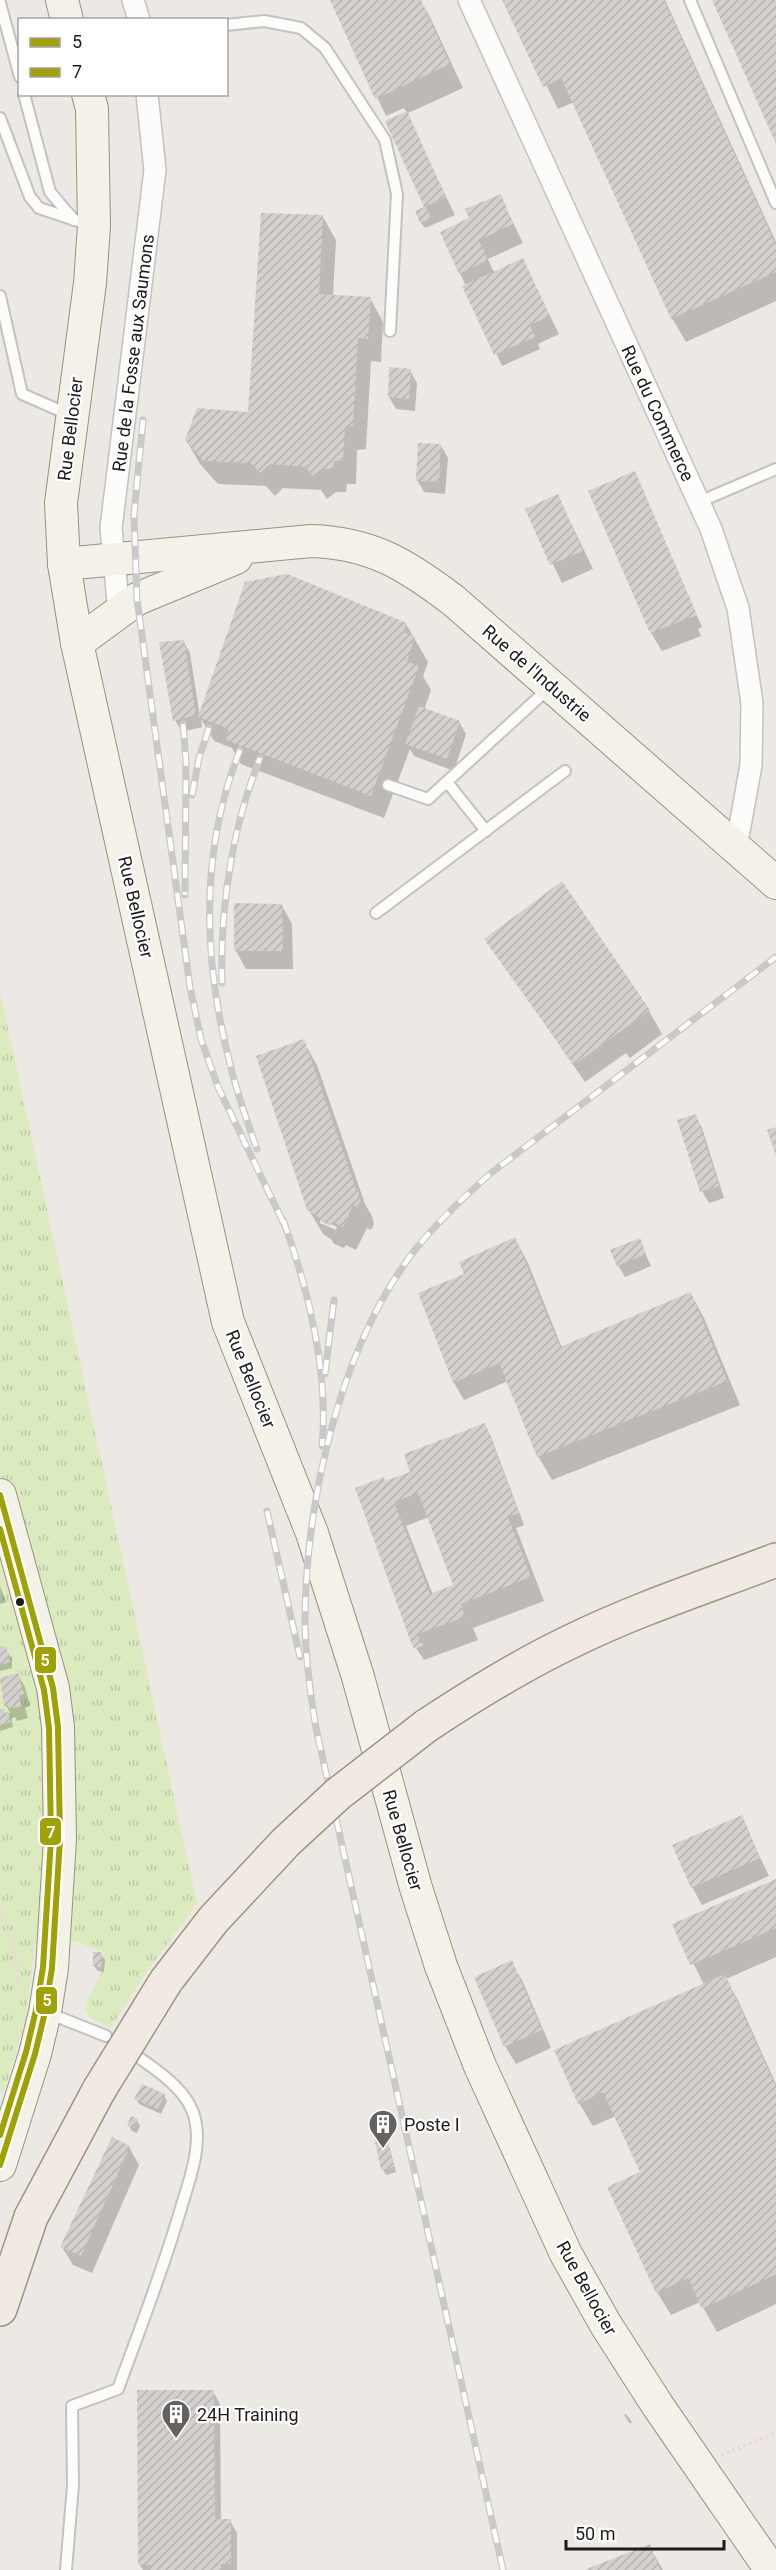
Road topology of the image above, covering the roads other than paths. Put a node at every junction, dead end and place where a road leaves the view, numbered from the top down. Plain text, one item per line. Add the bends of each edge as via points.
1 (62, 0) edge
2 (133, 0) edge
3 (469, 0) edge
4 (690, 0) edge
5 (0, 3) edge
6 (66, 18) edge
7 (138, 18) edge
8 (228, 25) edge
9 (18, 70) edge
10 (25, 96) edge
11 (89, 96) edge
12 (147, 96) edge
13 (0, 118) edge
14 (776, 203) edge
15 (84, 223) junction
16 (0, 296) edge
17 (390, 331) dead end
18 (71, 416) junction
19 (776, 469) edge
20 (699, 502) junction
21 (261, 547) junction
22 (114, 560) junction
23 (64, 564) junction
24 (119, 612) junction
25 (77, 643) junction
26 (552, 686) junction
27 (566, 771) dead end
28 (447, 782) junction
29 (388, 786) dead end
30 (486, 831) junction
31 (736, 848) junction
32 (776, 883) edge
33 (376, 913) dead end
34 (0, 1495) edge
35 (776, 1560) edge
36 (45, 2012) junction
37 (106, 2036) dead end
38 (141, 2059) dead end
39 (0, 2165) edge
40 (0, 2309) edge
41 (66, 2570) edge
42 (771, 2570) edge

1 - 6 main road
2 - 7 street
3 - 20 street, Rue du Commerce
4 - 14 lane
5 - 9 lane
8 - 17 lane via 264,21 301,28 326,48 385,140 397,194
10 - 15 lane via 50,192
11 - 15 main road, Rue Bellocier via 92,109
12 - 22 street, Rue de la Fosse aux Saumons via 155,170 111,528
13 - 15 lane via 30,197 39,208
15 - 18 main road, Rue Bellocier via 90,283
16 - 18 lane via 22,394
18 - 23 main road, Rue Bellocier via 61,503
19 - 20 lane
20 - 31 street, Rue du Commerce via 738,608 752,703 751,765
21 - 22 main road
21 - 24 main road via 137,599
21 - 26 main road, Rue de l'Industrie via 336,542 381,553 454,600
22 - 23 main road
22 - 24 street, Rue de la Fosse aux Saumons
23 - 25 main road, Rue Bellocier
24 - 25 main road
25 - 42 main road, Rue Bellocier via 228,1322 312,1533 441,1966 480,2066 566,2254 697,2465
26 - 28 lane
26 - 31 main road, Rue de l'Industrie
27 - 30 lane
28 - 29 lane via 428,800
28 - 30 lane
30 - 33 lane
31 - 32 main road, Rue de l'Industrie
34 - 36 main road via 45,1651 58,1727 60,1839 52,1968
35 - 40 main road, bridge via 573,1640 495,1682 426,1726 338,1794 286,1842 214,1918 166,1981 99,2090 31,2217
36 - 37 lane
36 - 39 main road
38 - 41 lane via 169,2079 184,2098 195,2117 197,2137 162,2271 118,2389 72,2406 73,2485

